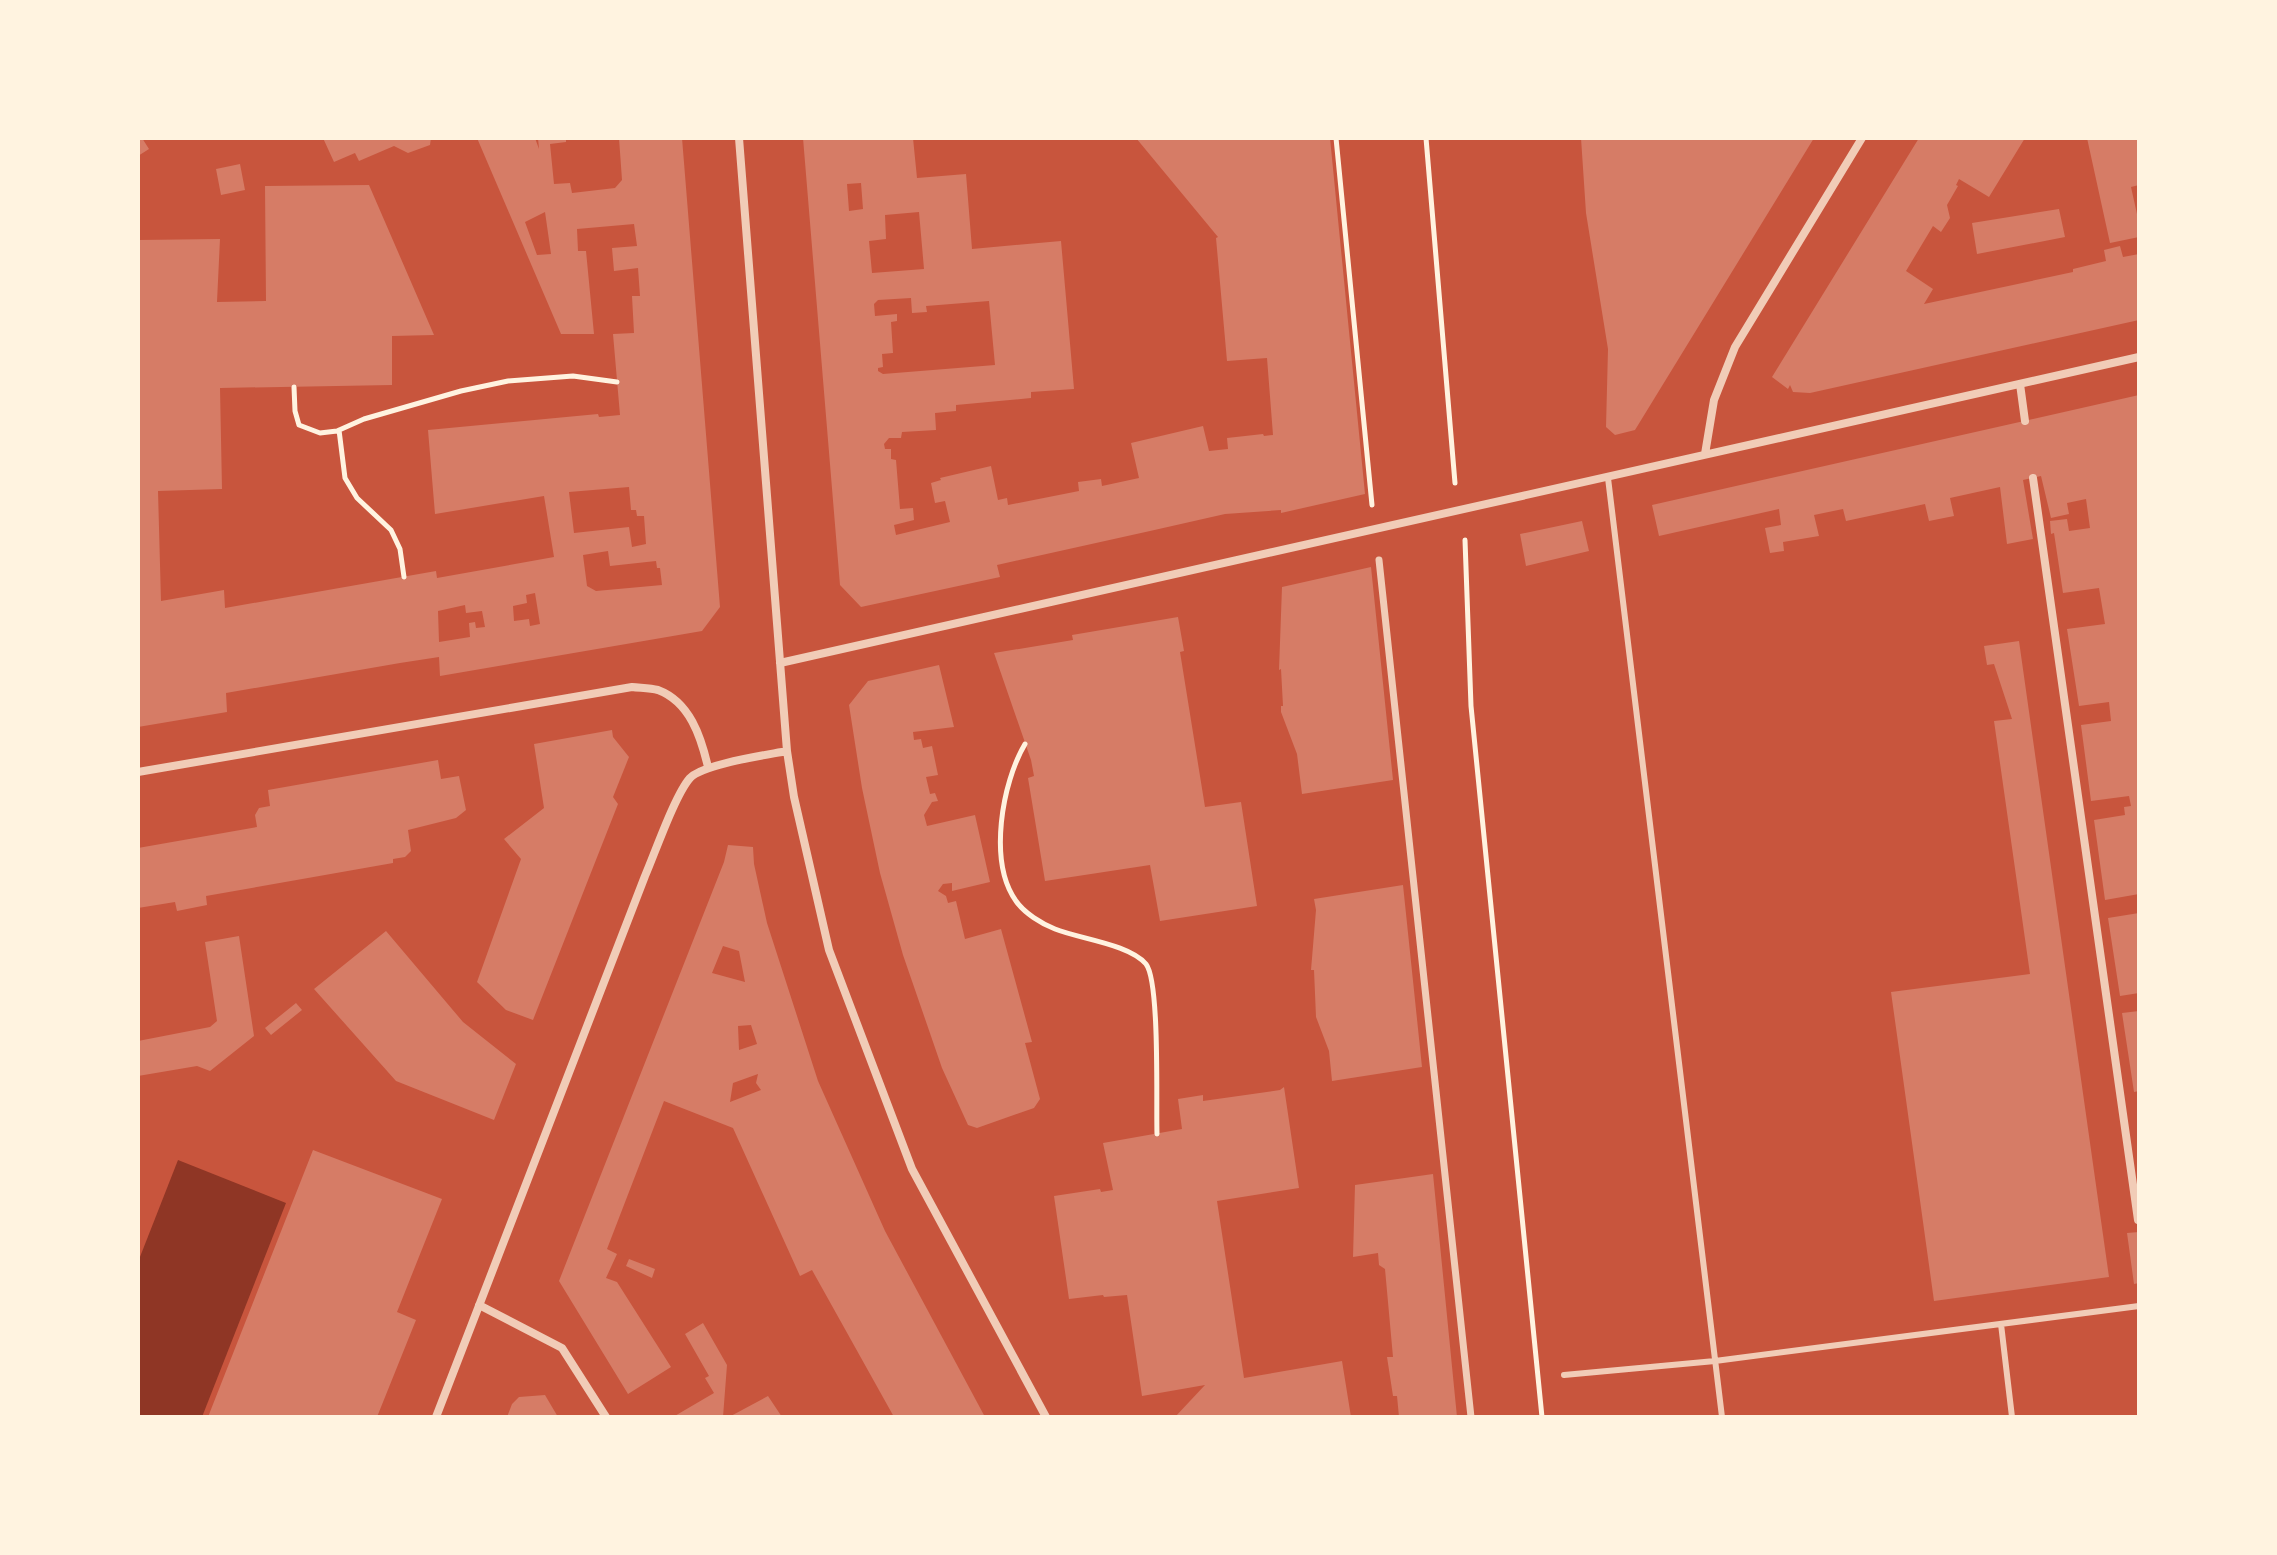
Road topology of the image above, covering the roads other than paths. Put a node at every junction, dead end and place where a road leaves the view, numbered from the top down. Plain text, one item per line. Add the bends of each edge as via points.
1 (739, 138) edge
2 (1862, 138) edge
3 (2139, 357) edge
4 (2020, 384) junction
5 (2025, 421) dead end
6 (1705, 454) junction
7 (1608, 478) junction
8 (2033, 478) dead end
9 (1379, 560) dead end
10 (780, 663) junction
11 (787, 751) junction
12 (708, 767) junction
13 (138, 772) edge
14 (2138, 1220) edge
15 (479, 1305) junction
16 (2139, 1306) edge
17 (2001, 1324) junction
18 (1715, 1361) junction
19 (1564, 1375) dead end
20 (436, 1417) edge
21 (606, 1417) edge
22 (1046, 1417) edge
23 (1471, 1417) edge
24 (1722, 1417) edge
25 (2012, 1417) edge

1 - 10 street
2 - 6 street via 1735,347 1714,400
3 - 4 street
4 - 5 street
4 - 6 street
6 - 7 street
7 - 10 street
7 - 18 lane
8 - 14 street
9 - 23 street
10 - 11 street
11 - 12 street
11 - 22 street via 829,950 912,1169
12 - 13 street via 683,706 657,690 632,687
12 - 15 street via 691,777 645,876
15 - 20 street
15 - 21 street via 562,1348
16 - 17 lane
17 - 18 lane
17 - 25 lane
18 - 19 lane
18 - 24 lane

